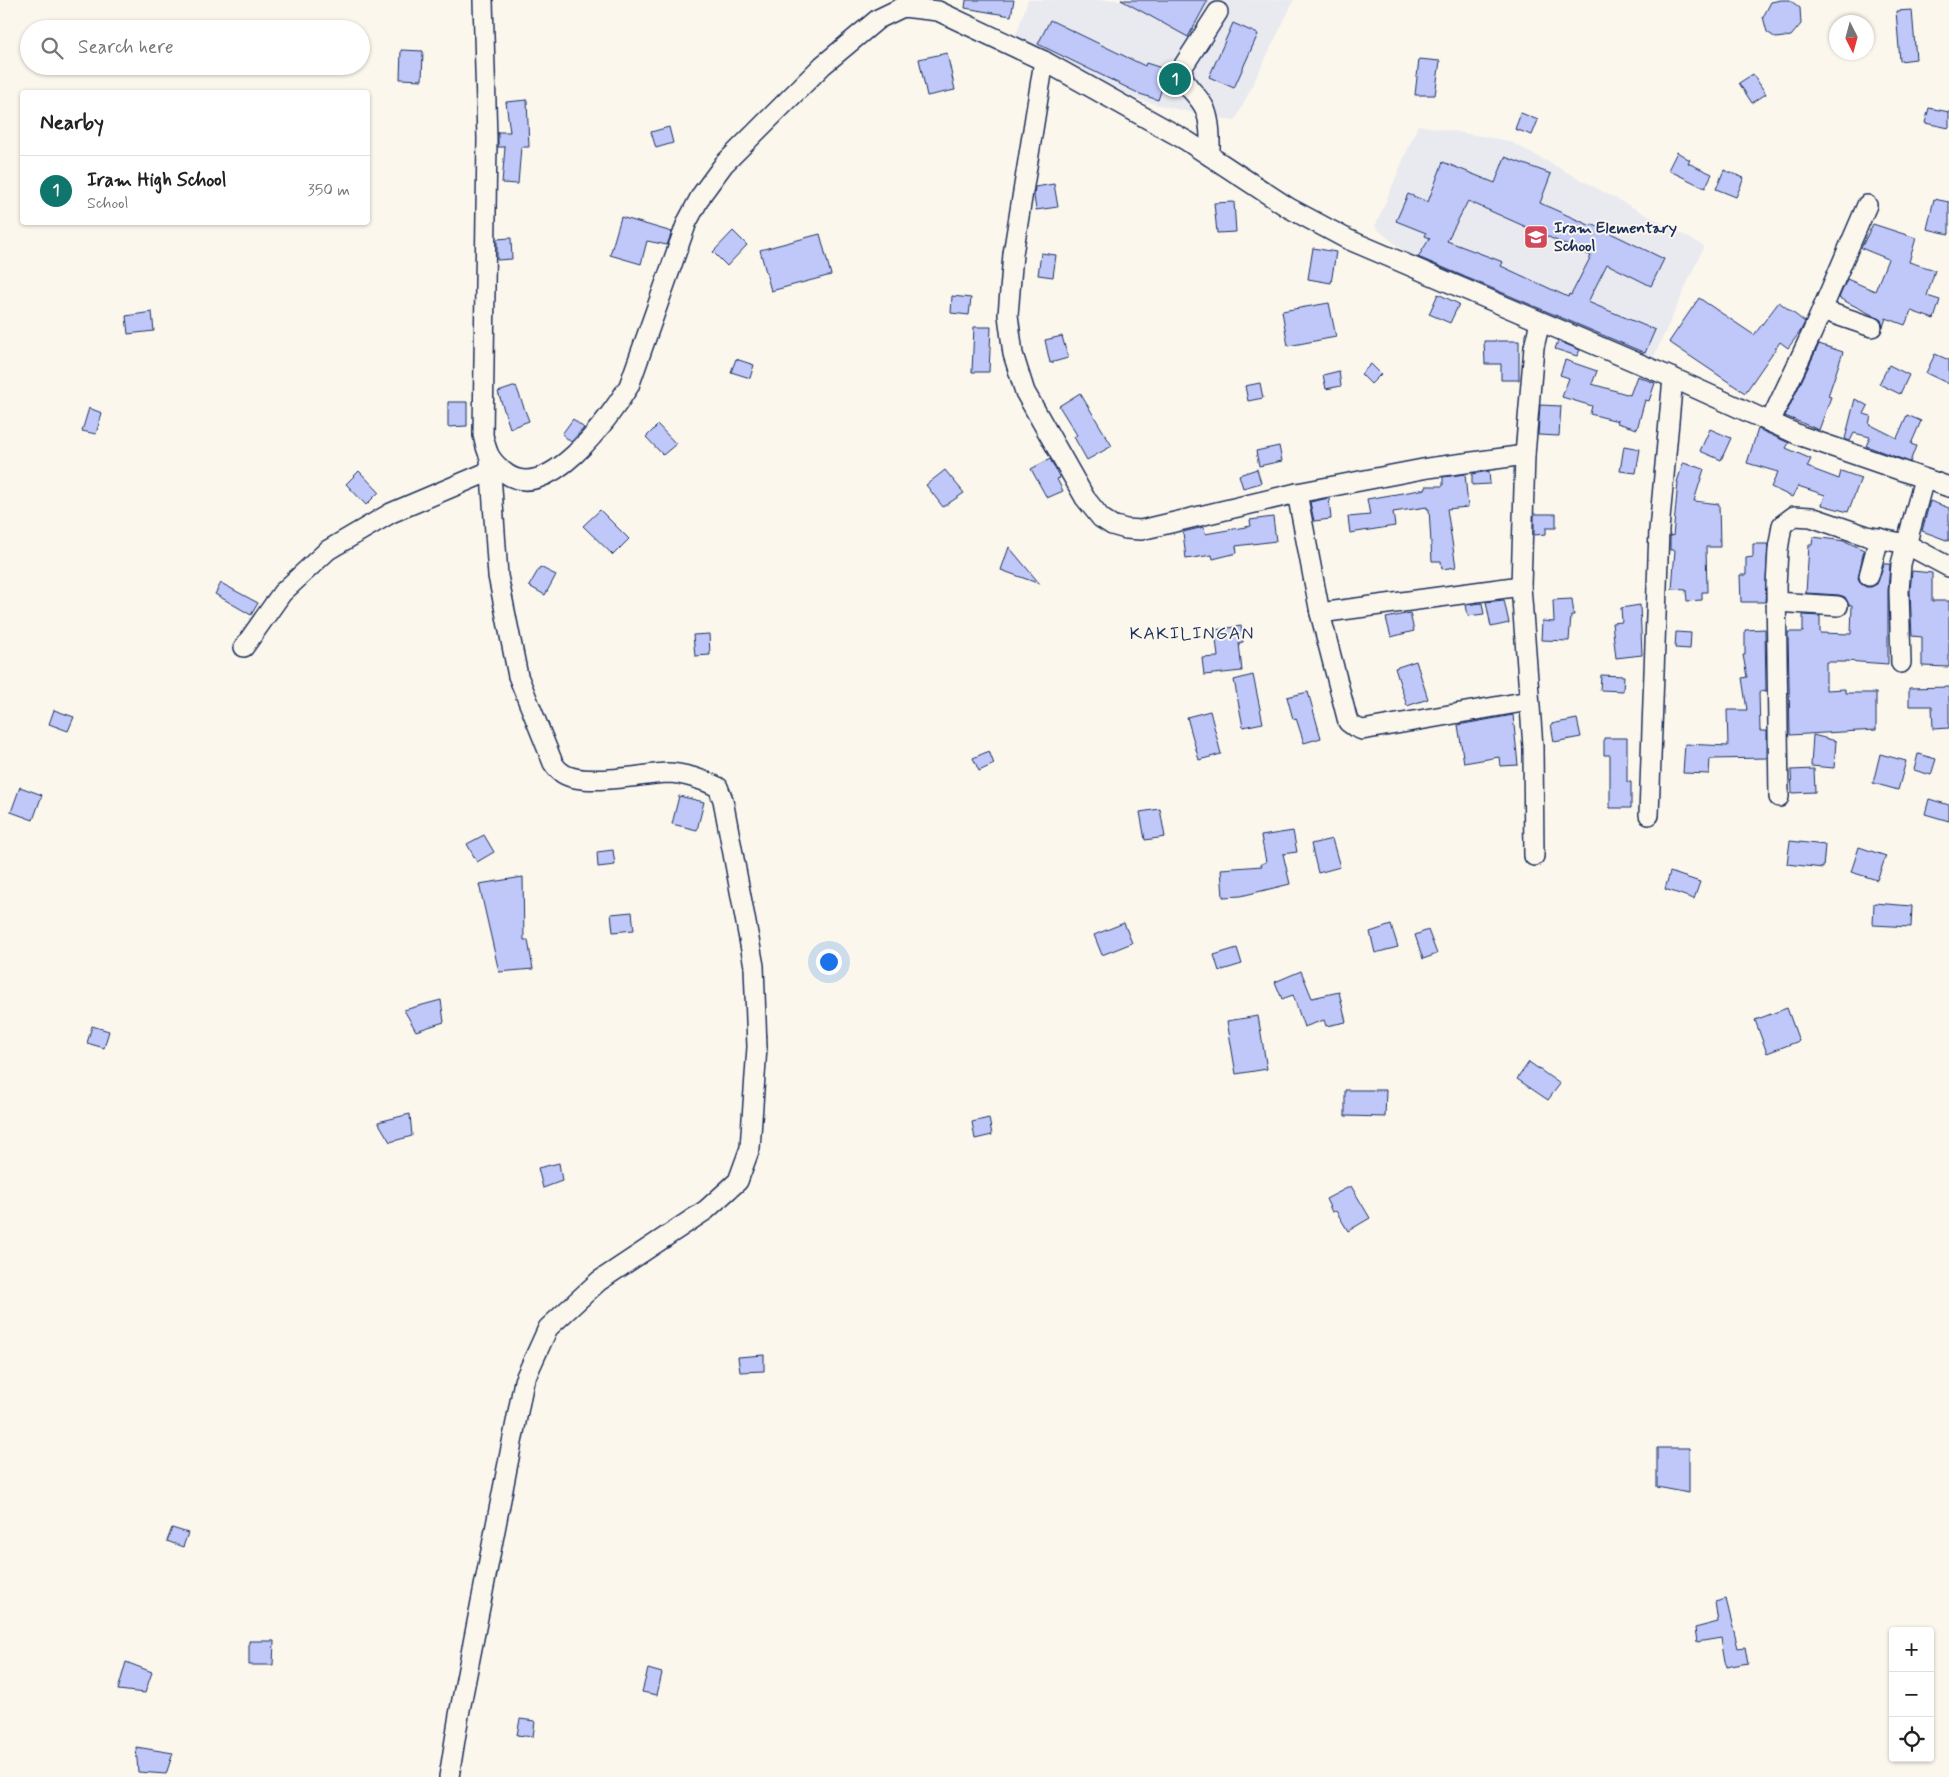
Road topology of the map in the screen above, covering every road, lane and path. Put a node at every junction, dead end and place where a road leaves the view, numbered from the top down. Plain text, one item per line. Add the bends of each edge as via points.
1 (483, 0) edge
2 (1218, 12) dead end
3 (1044, 61) junction
4 (1210, 156) junction
5 (1867, 205) dead end
6 (1822, 310) junction
7 (1540, 322) junction
8 (1872, 327) dead end
9 (1673, 378) junction
10 (1770, 422) junction
11 (1525, 455) junction
12 (490, 465) junction
13 (1924, 479) junction
14 (1949, 487) edge
15 (1297, 492) junction
16 (1879, 538) junction
17 (1906, 544) junction
18 (1949, 566) edge
19 (1869, 576) dead end
20 (1521, 586) junction
21 (1776, 602) junction
22 (1838, 606) dead end
23 (1320, 613) junction
24 (244, 647) dead end
25 (1901, 663) dead end
26 (1529, 701) junction
27 (1779, 797) dead end
28 (1649, 815) dead end
29 (1534, 856) dead end
30 (449, 1777) edge

1 - 12 street via 487,139 483,435
2 - 4 street via 1182,68 1186,85 1206,114
3 - 4 street
3 - 12 street via 938,11 903,7 878,19 823,65 724,164 702,194 687,222 629,386 614,410 577,453 560,467 533,479 517,479
3 - 15 street via 1013,254 1008,315 1013,354 1025,392 1084,498 1101,518 1112,525 1141,530
4 - 7 street via 1289,208 1347,239
5 - 6 street
6 - 8 street
6 - 10 street
7 - 9 street
7 - 11 street via 1534,347
9 - 10 street
9 - 28 street via 1659,530
10 - 13 street
11 - 15 street via 1428,468
11 - 20 street
12 - 24 street via 392,513 328,550 282,592
12 - 30 street via 498,576 518,676 553,763 571,777 609,780 668,773 706,781 718,788 723,800 754,966 758,1047 750,1148 738,1181 706,1210 599,1281 548,1328 524,1381
13 - 14 street
13 - 17 street
15 - 23 street
16 - 17 street
16 - 19 street
16 - 21 street via 1794,516 1782,525
17 - 18 street
17 - 25 street via 1899,591
20 - 23 street
20 - 26 street
21 - 22 street
21 - 27 street
23 - 26 street via 1348,722 1358,729
26 - 29 street via 1533,747

